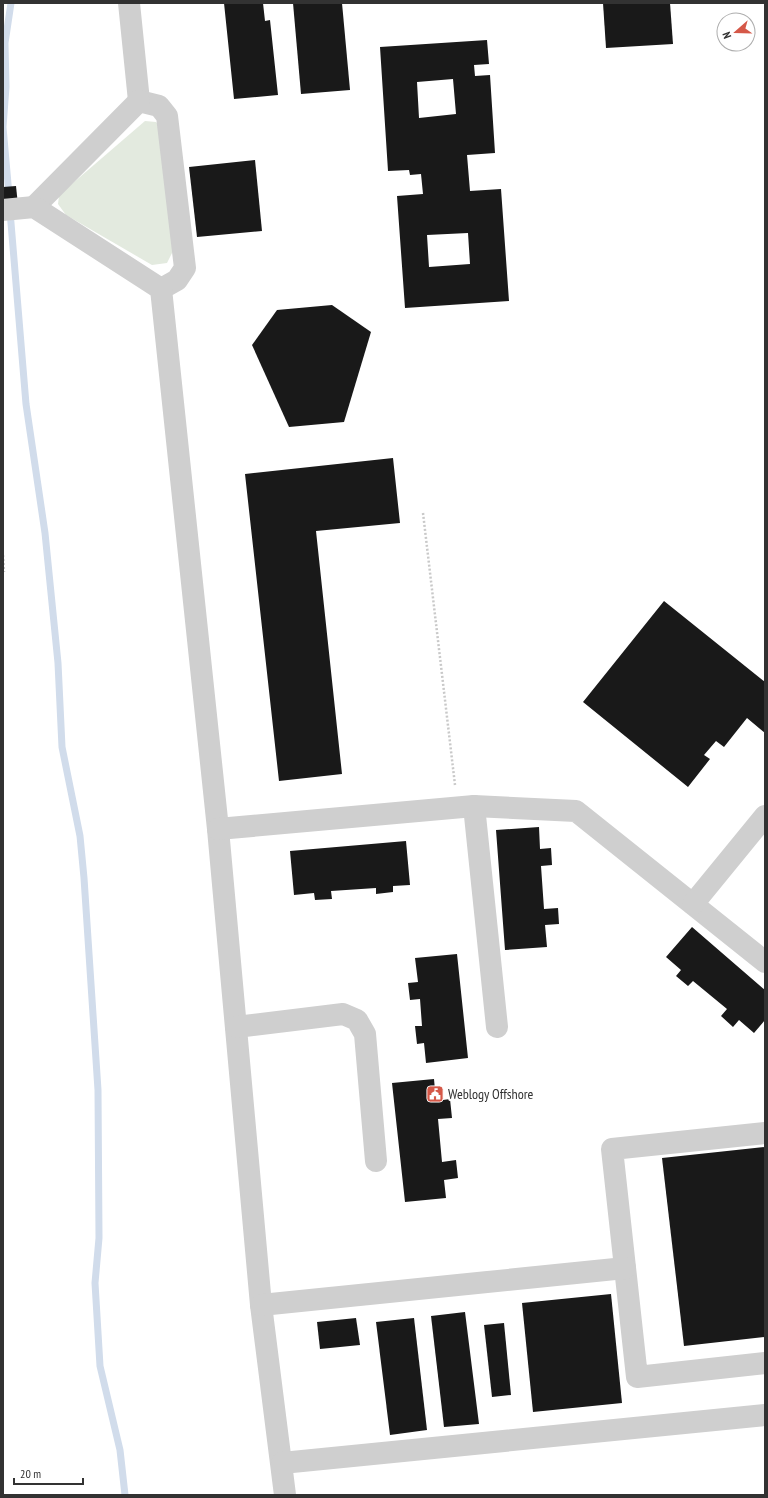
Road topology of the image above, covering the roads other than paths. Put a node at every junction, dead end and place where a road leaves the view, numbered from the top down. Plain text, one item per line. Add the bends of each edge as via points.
1 (129, 3) edge
2 (139, 101) junction
3 (34, 207) junction
4 (3, 210) edge
5 (162, 289) junction
6 (466, 807) junction
7 (765, 816) edge
8 (218, 829) junction
9 (693, 904) junction
10 (765, 962) edge
11 (236, 1027) junction
12 (497, 1028) dead end
13 (765, 1133) edge
14 (376, 1161) dead end
15 (625, 1268) junction
16 (261, 1305) junction
17 (765, 1363) edge
18 (765, 1415) edge
19 (282, 1463) junction
20 (285, 1495) edge

1 - 2 lane
2 - 3 lane
2 - 5 lane via 159,106 167,116 185,268 177,280
3 - 4 lane
3 - 5 lane
5 - 8 lane
6 - 8 lane
6 - 9 lane via 576,811
6 - 12 lane
7 - 9 lane
8 - 11 lane
9 - 10 lane
11 - 14 lane via 343,1014 357,1020 365,1034
11 - 16 lane
13 - 15 lane via 612,1149
15 - 16 lane
15 - 17 lane via 637,1377
16 - 19 lane
18 - 19 lane
19 - 20 lane

